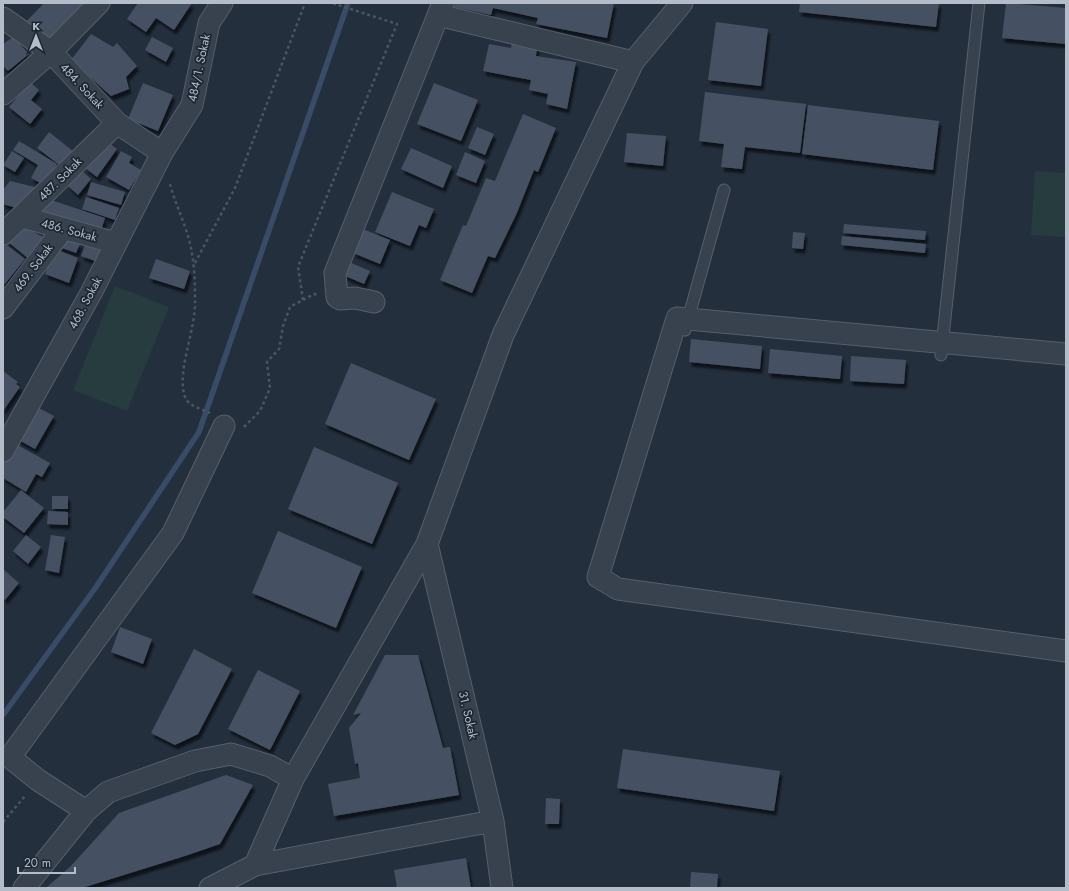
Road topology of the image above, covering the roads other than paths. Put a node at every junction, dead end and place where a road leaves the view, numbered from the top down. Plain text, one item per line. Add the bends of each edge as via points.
1 (99, 3) edge
2 (222, 3) edge
3 (682, 3) edge
4 (979, 3) edge
5 (440, 9) edge
6 (3, 18) edge
7 (51, 52) junction
8 (633, 62) junction
9 (3, 94) edge
10 (117, 123) junction
11 (162, 152) junction
12 (724, 190) dead end
13 (22, 217) junction
14 (63, 229) junction
15 (3, 234) edge
16 (116, 243) junction
17 (374, 302) dead end
18 (3, 308) edge
19 (682, 326) junction
20 (942, 349) junction
21 (1066, 354) edge
22 (1066, 368) edge
23 (224, 426) road end
24 (3, 451) edge
25 (427, 544) junction
26 (1066, 644) edge
27 (1066, 651) edge
28 (293, 779) junction
29 (86, 811) junction
30 (493, 821) junction
31 (255, 865) junction
32 (24, 888) edge
33 (210, 888) edge
34 (502, 888) edge

1 - 7 street
2 - 11 street, 484/1. Sokak via 209,23 192,105
3 - 8 street
4 - 20 lane
5 - 8 street
5 - 17 street via 335,273 337,297
6 - 7 street, 484. Sokak
7 - 9 street
7 - 10 street, 484. Sokak
8 - 25 street via 502,335
10 - 11 street, 484. Sokak
10 - 13 street, 487. Sokak
11 - 16 street, 468. Sokak
12 - 19 lane
13 - 14 street, 486. Sokak
13 - 15 street, 487. Sokak
14 - 16 street, 486. Sokak
14 - 18 street, 469. Sokak
16 - 24 street, 468. Sokak
19 - 20 street
19 - 26 street via 613,566 620,578
19 - 27 street via 598,577 618,589
20 - 21 street
20 - 22 street
23 - 29 street via 173,533 13,753 12,759 38,780
25 - 28 street
25 - 30 street, 31. Sokak
28 - 29 street via 270,766 231,754 195,761 108,792
28 - 31 street
29 - 32 street
30 - 31 street
30 - 34 street, 31. Sokak
31 - 33 street

